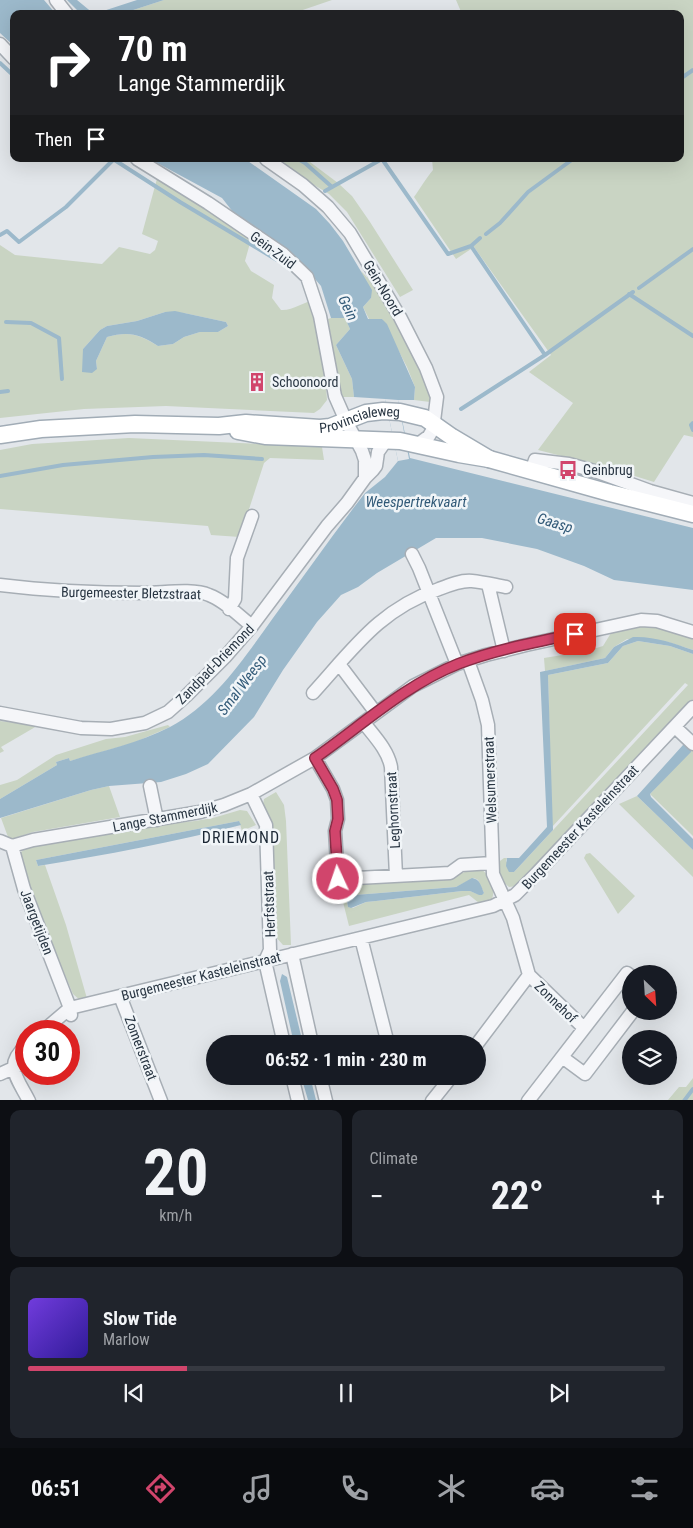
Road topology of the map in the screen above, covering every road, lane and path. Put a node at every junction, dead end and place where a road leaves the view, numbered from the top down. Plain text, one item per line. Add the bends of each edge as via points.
1 (56, 0) edge
2 (64, 10) edge
3 (0, 44) edge
4 (10, 55) edge
5 (142, 162) edge
6 (270, 162) edge
7 (346, 421) junction
8 (219, 426) junction
9 (434, 426) junction
10 (0, 434) edge
11 (356, 440) junction
12 (401, 443) junction
13 (489, 459) junction
14 (533, 466) junction
15 (364, 478) junction
16 (693, 503) edge
17 (693, 514) edge
18 (252, 516) dead end
19 (412, 554) dead end
20 (488, 584) junction
21 (0, 585) edge
22 (506, 587) dead end
23 (428, 592) junction
24 (229, 608) junction
25 (252, 626) junction
26 (693, 632) edge
27 (504, 651) junction
28 (462, 662) junction
29 (339, 664) junction
30 (313, 692) dead end
31 (693, 707) edge
32 (0, 713) edge
33 (376, 713) junction
34 (364, 723) junction
35 (675, 727) junction
36 (693, 744) edge
37 (315, 758) junction
38 (150, 786) dead end
39 (251, 794) junction
40 (157, 820) junction
41 (6, 843) edge
42 (492, 863) junction
43 (396, 876) junction
44 (505, 900) junction
45 (361, 938) junction
46 (292, 954) junction
47 (265, 961) junction
48 (529, 975) junction
49 (622, 979) edge
50 (119, 1001) junction
51 (71, 1013) junction
52 (60, 1020) edge
53 (626, 1020) edge
54 (584, 1028) junction
55 (282, 1035) edge
56 (310, 1035) edge
57 (386, 1035) edge
58 (484, 1035) edge
59 (562, 1057) junction
60 (15, 1067) edge
61 (0, 1074) edge
62 (26, 1085) edge
63 (294, 1085) edge
64 (322, 1085) edge
65 (444, 1085) edge
66 (32, 1099) edge
67 (161, 1100) edge
68 (298, 1100) edge
69 (326, 1100) edge
70 (432, 1100) edge
71 (528, 1100) edge

1 - 2 street
3 - 4 street
5 - 7 street, Gein-Zuid via 283,254 307,277 320,316 335,396
6 - 9 street, Gein-Noord via 303,185 350,234 400,317 426,368 437,398
7 - 8 main road, Provincialeweg via 320,428 246,423
7 - 9 main road, Provincialeweg via 366,413 394,412 425,418
7 - 11 street
8 - 10 main road, Provincialeweg via 135,424
8 - 11 main road, Provincialeweg via 265,436
9 - 12 street via 429,436
9 - 13 main road, Provincialeweg
11 - 12 main road, Provincialeweg
11 - 15 street via 365,460
12 - 13 main road, Provincialeweg
12 - 15 street, Zandpad-Driemond via 378,452 376,466
13 - 14 main road, Provincialeweg
14 - 16 street, Provincialeweg via 570,464
14 - 17 main road, Provincialeweg
15 - 25 street, Zandpad-Driemond
18 - 24 street via 237,558 235,599
19 - 23 street, Welsumerstraat
20 - 22 street
20 - 23 street via 455,583
20 - 27 street
21 - 24 street, Burgemeester Bletzstraat via 40,590 200,592
23 - 28 street, Welsumerstraat
23 - 29 street via 376,623
24 - 25 street, Burgemeester Bletzstraat
25 - 32 street, Zandpad-Driemond via 181,701 168,712 145,723 120,729 81,728
26 - 27 street, Lange Stammerdijk via 657,621 641,620
27 - 28 street, Lange Stammerdijk
28 - 33 street, Lange Stammerdijk via 413,686
28 - 42 street, Welsumerstraat via 482,700 488,725
29 - 30 street
29 - 33 street
31 - 35 street, Burgemeester Kasteleinstraat
33 - 34 street, Lange Stammerdijk
34 - 37 street, Lange Stammerdijk
34 - 43 street, Leghornstraat via 385,751 391,767
35 - 36 street
35 - 44 street, Burgemeester Kasteleinstraat via 536,874 515,895
37 - 39 street, Lange Stammerdijk
37 - 43 street via 337,800 338,879
38 - 40 street
39 - 40 street, Lange Stammerdijk via 200,812
39 - 47 street, Herfststraat via 266,825 270,950
40 - 41 street, Lange Stammerdijk
41 - 51 street, Jaargetijden
42 - 43 street via 461,865 450,873
42 - 44 street, Welsumerstraat via 493,874
44 - 45 street, Burgemeester Kasteleinstraat via 493,906
44 - 48 street, Welsumerstraat
45 - 46 street, Burgemeester Kasteleinstraat
45 - 57 street
46 - 47 street, Burgemeester Kasteleinstraat
46 - 56 street
47 - 50 street, Burgemeester Kasteleinstraat
47 - 55 street, Herfststraat
48 - 54 street, Zonnehof
48 - 58 street
49 - 54 street, Zonnehof
50 - 51 street, Burgemeester Kasteleinstraat
50 - 67 street, Zomerstraat
51 - 52 street
53 - 59 street via 585,1074
54 - 59 street, Zonnehof
59 - 71 street, Zonnehof
60 - 61 street
62 - 66 street
63 - 68 street
64 - 69 street
65 - 70 street

